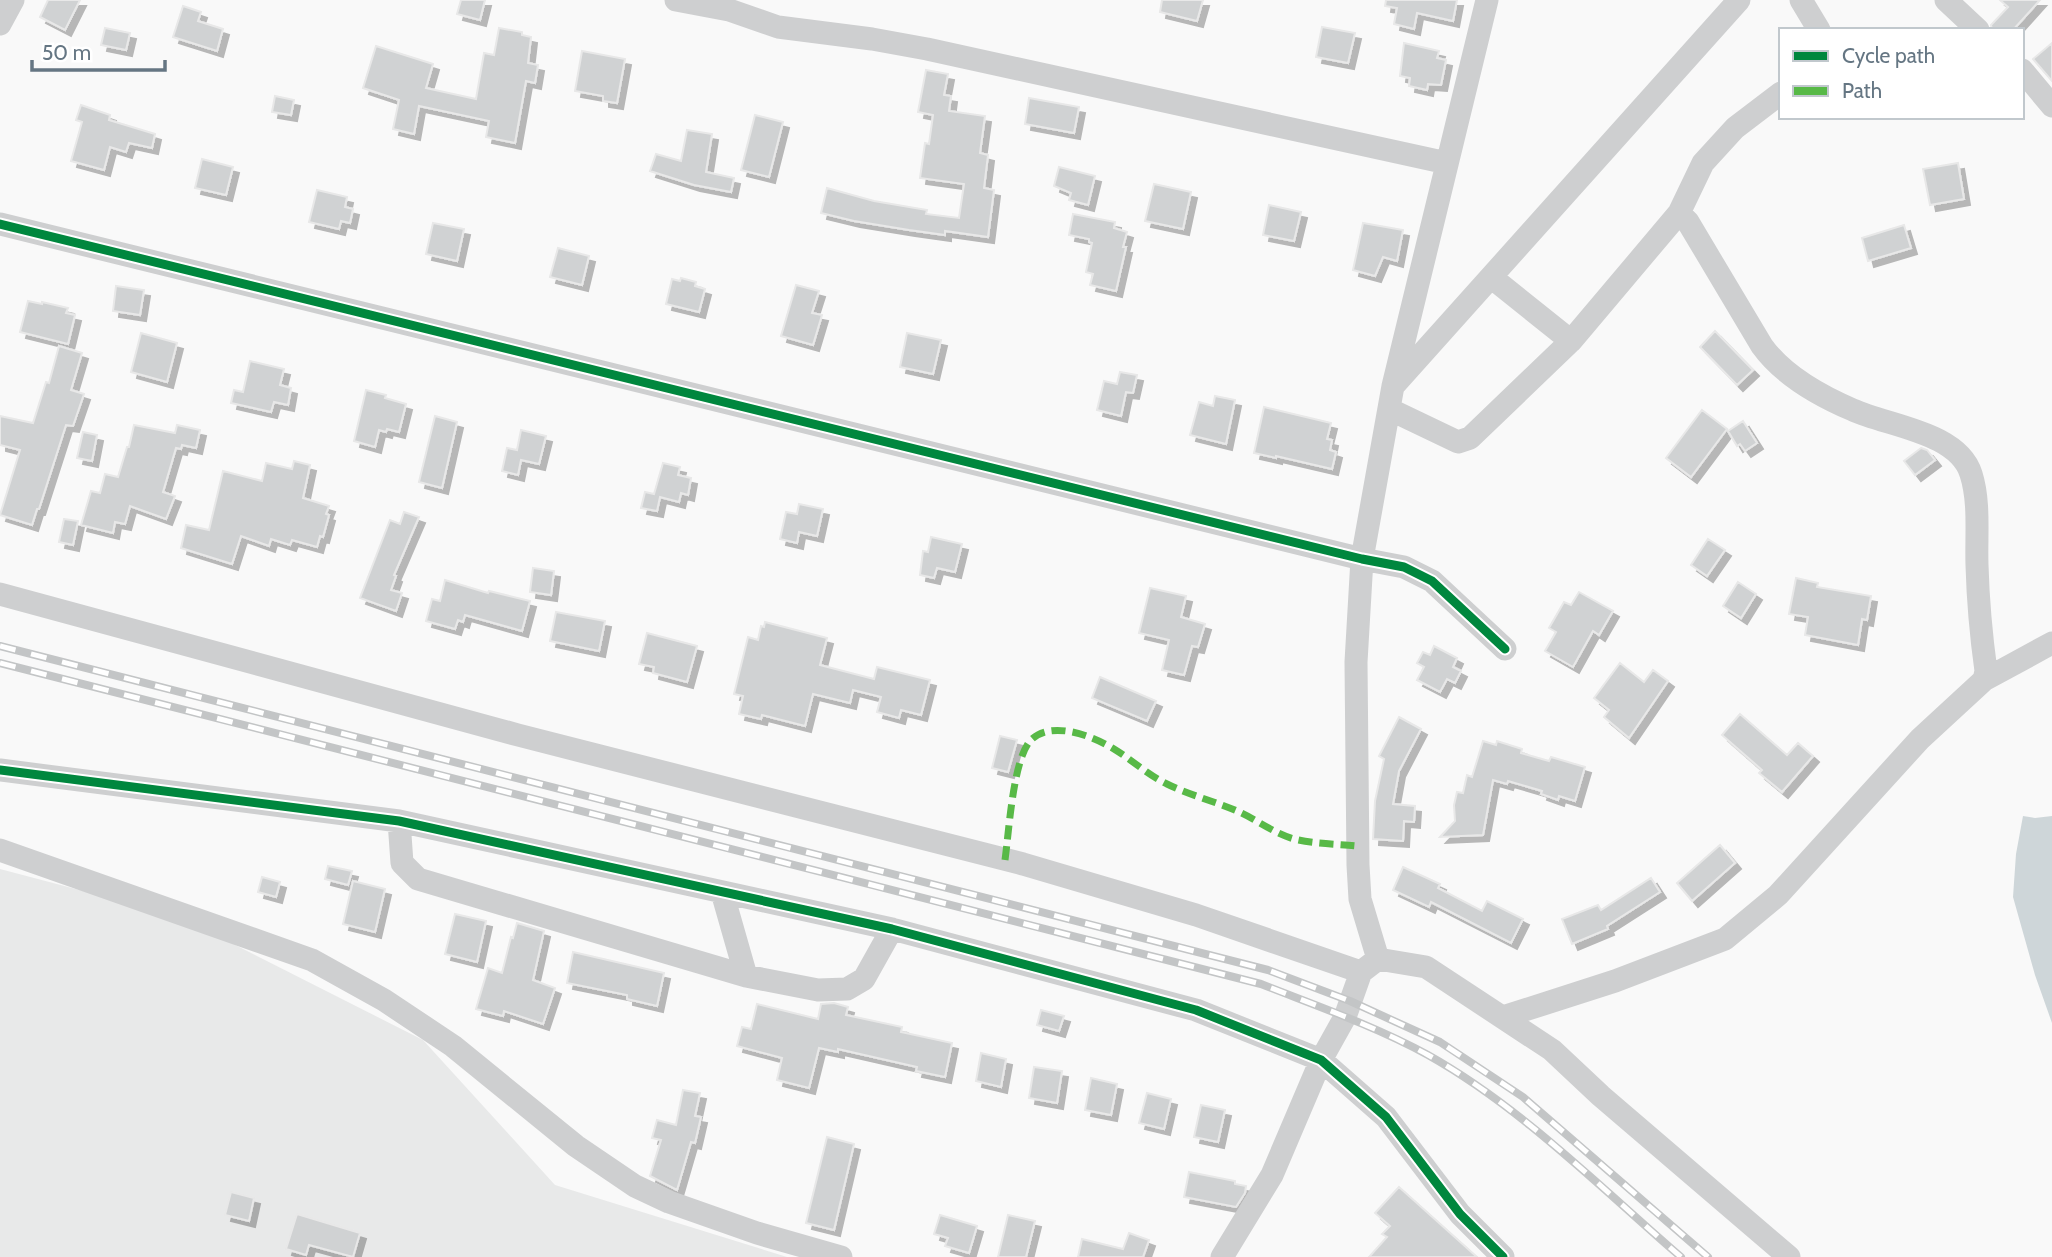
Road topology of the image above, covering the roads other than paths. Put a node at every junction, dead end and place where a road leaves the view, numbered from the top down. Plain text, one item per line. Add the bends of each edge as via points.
1 (13, 0) edge
2 (676, 0) edge
3 (1487, 0) edge
4 (1739, 0) edge
5 (1801, 0) edge
6 (1946, 0) edge
7 (0, 24) edge
8 (1818, 28) edge
9 (1976, 28) edge
10 (2024, 72) edge
11 (1779, 95) edge
12 (2052, 106) edge
13 (1447, 163) junction
14 (1679, 213) junction
15 (0, 224) edge
16 (1491, 277) junction
17 (1571, 341) junction
18 (1393, 386) junction
19 (1389, 409) junction
20 (1362, 559) junction
21 (0, 594) edge
22 (2052, 643) edge
23 (1505, 649) dead end
24 (1984, 680) junction
25 (0, 770) edge
26 (398, 821) junction
27 (0, 850) edge
28 (722, 892) junction
29 (891, 929) junction
30 (1369, 965) junction
31 (746, 976) junction
32 (1503, 1017) junction
33 (1321, 1060) junction
34 (827, 1255) edge
35 (1222, 1257) edge
36 (1503, 1257) edge
37 (1789, 1257) edge

1 - 7 street
2 - 13 street via 729,10 778,27 927,49
3 - 13 street
4 - 16 street
5 - 8 street
6 - 9 street
10 - 12 street
11 - 14 street via 1735,128 1703,163
13 - 18 street
14 - 17 street
14 - 24 street via 1762,346 1782,368 1829,400 1941,441 1960,455 1971,472 1975,497
15 - 20 street
16 - 17 street
16 - 18 street
17 - 19 street via 1470,438 1458,442
18 - 19 street
19 - 20 street
20 - 23 street via 1404,568 1432,581
20 - 30 street via 1356,662 1357,864
21 - 30 street via 518,735 1023,864
22 - 24 street
24 - 32 street via 1920,739 1778,895 1725,939
25 - 26 street
26 - 28 street
26 - 31 street via 402,863 418,879
27 - 34 street via 312,960 453,1046 576,1146 635,1186 669,1202
28 - 29 street
28 - 31 street
29 - 31 street via 864,979 847,989 818,990
29 - 33 street via 1196,1010
30 - 32 street via 1426,967
30 - 33 street
32 - 37 street via 1552,1050
33 - 35 street via 1272,1175
33 - 36 street via 1386,1116 1461,1214

